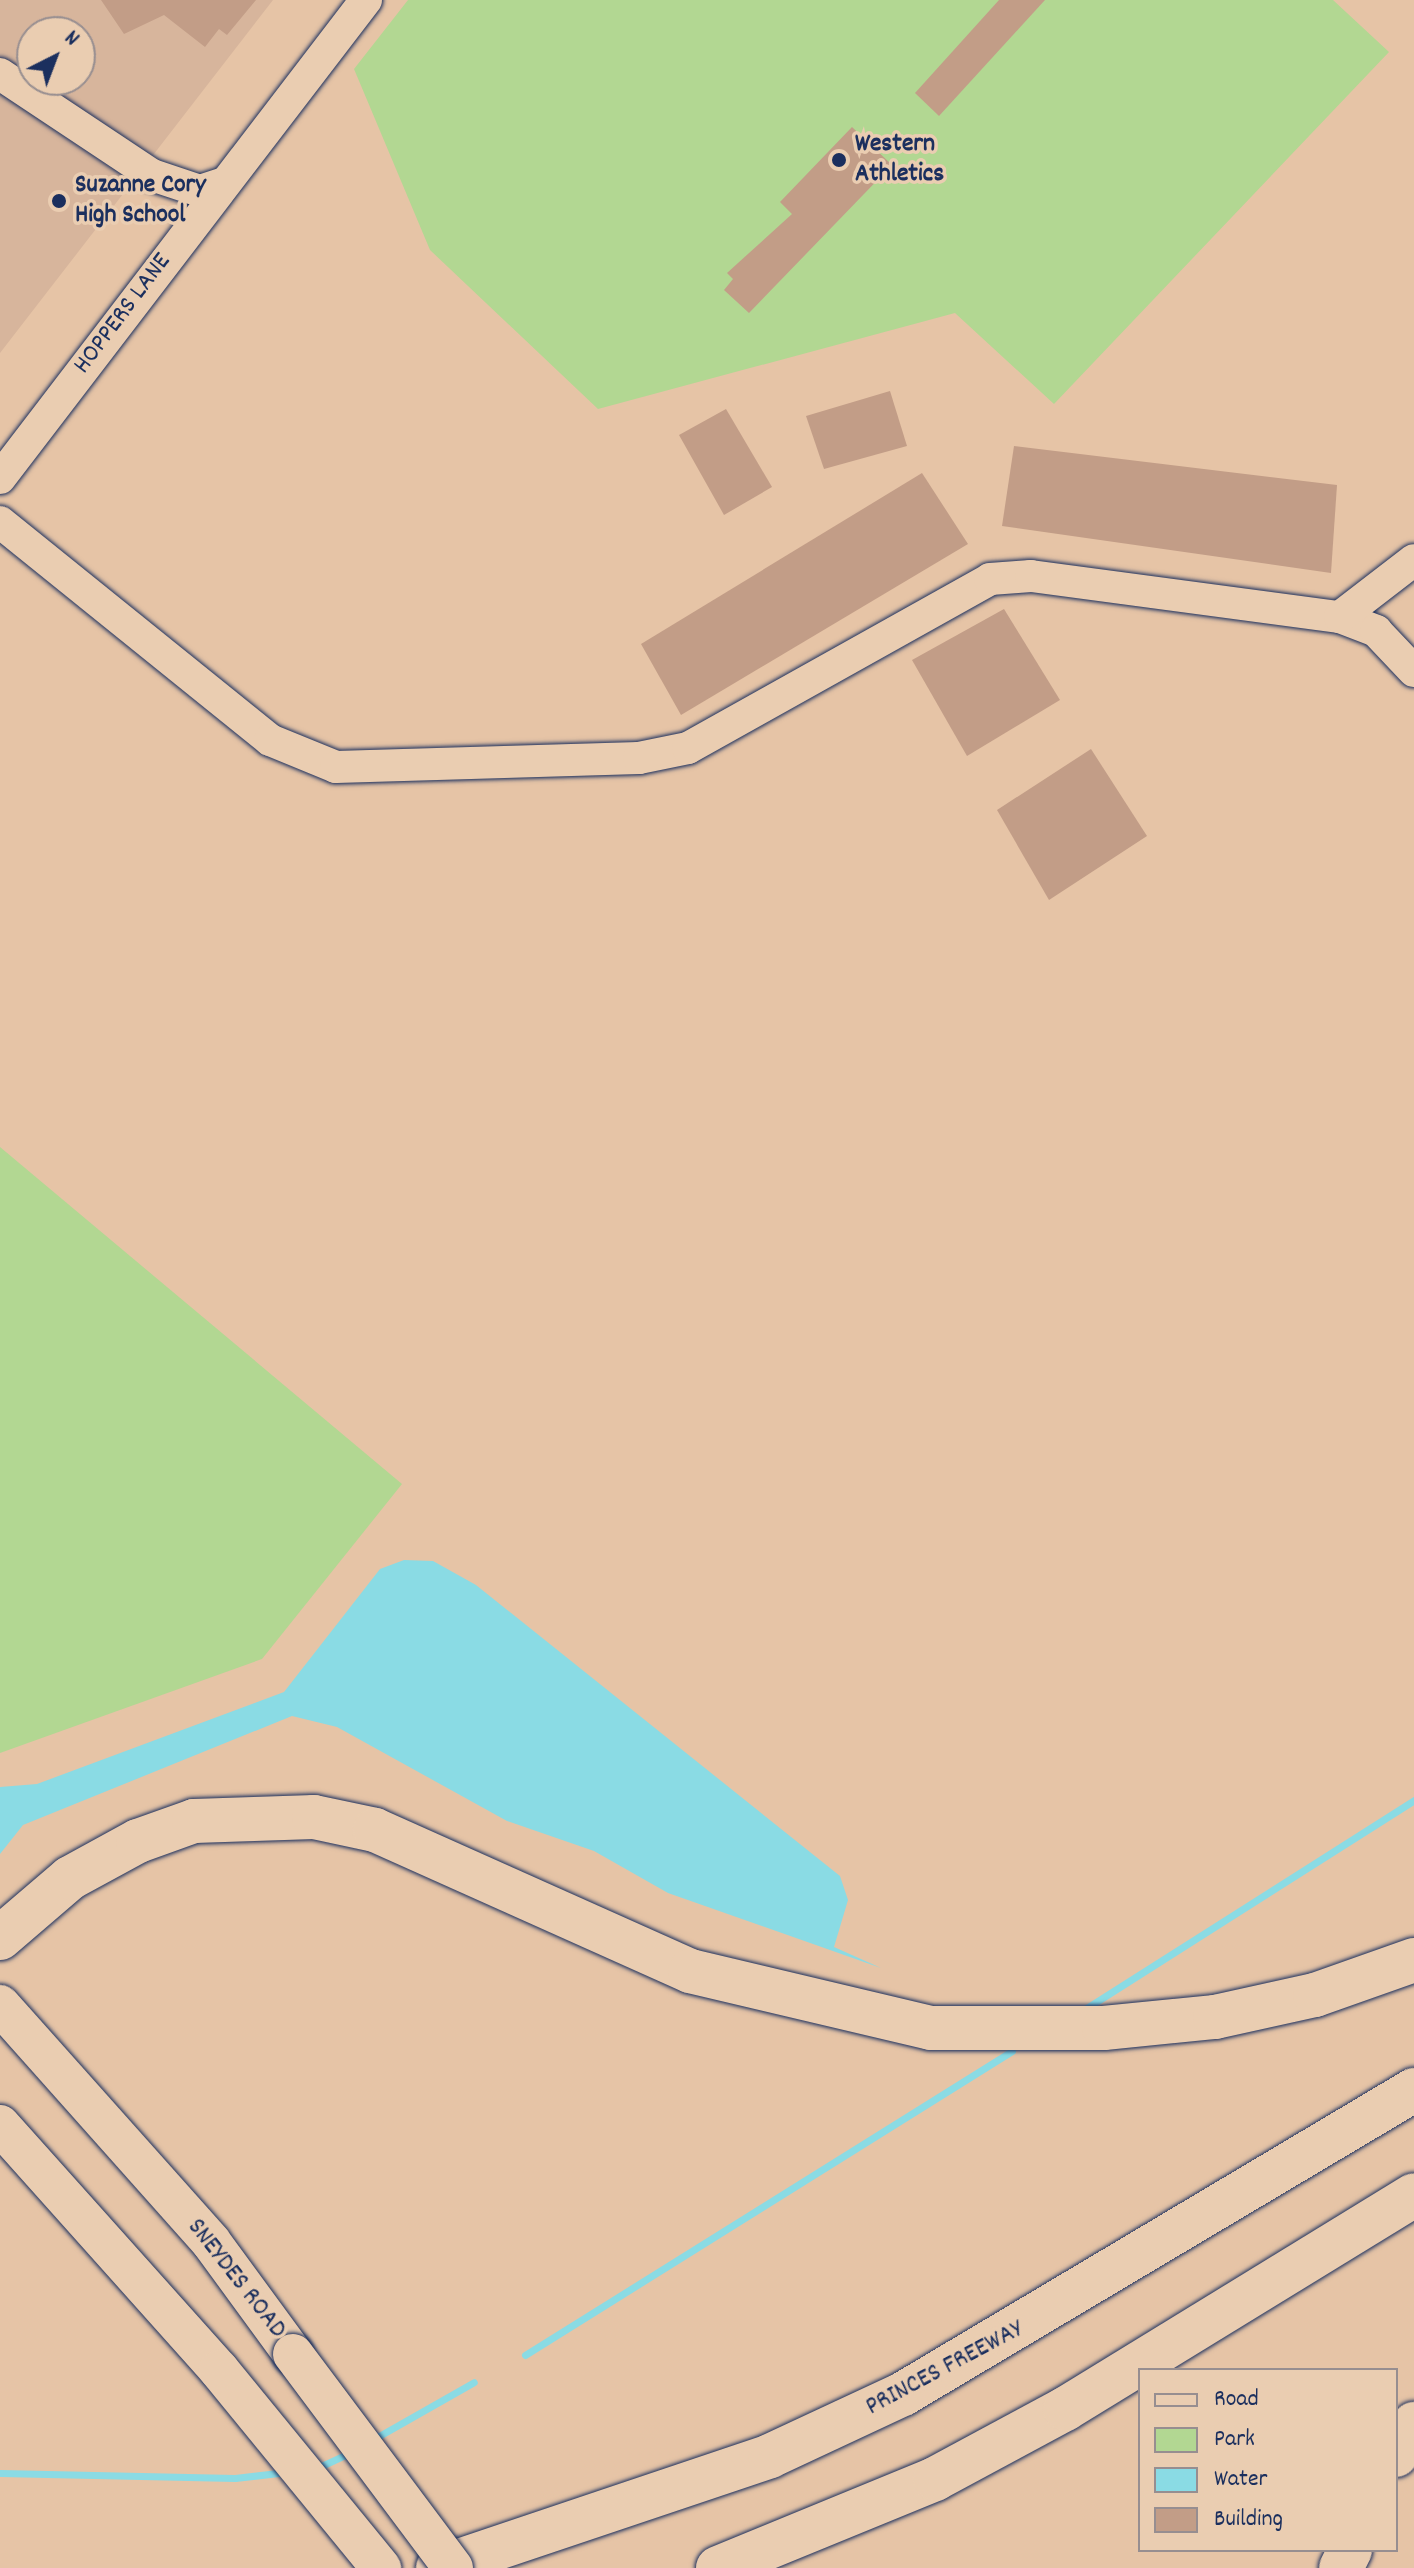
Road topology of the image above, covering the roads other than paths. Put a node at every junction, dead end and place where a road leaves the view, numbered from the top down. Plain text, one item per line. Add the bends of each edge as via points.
1 (366, 0) edge
2 (0, 74) edge
3 (152, 175) junction
4 (224, 183) junction
5 (133, 299) junction
6 (0, 478) edge
7 (0, 522) edge
8 (1414, 560) edge
9 (1340, 617) junction
10 (1414, 671) edge
11 (7, 1924) edge
12 (1414, 1960) edge
13 (0, 2005) edge
14 (1414, 2090) edge
15 (0, 2125) edge
16 (1414, 2195) edge
17 (1414, 2424) edge
18 (1398, 2452) edge
19 (381, 2568) edge
20 (438, 2568) edge
21 (453, 2568) edge
22 (718, 2568) edge

1 - 4 street, HOPPERS LANE
2 - 3 street
3 - 4 street via 200,191
3 - 5 street via 172,219
4 - 5 street, HOPPERS LANE
5 - 6 street, HOPPERS LANE
7 - 9 street via 270,740 336,767 639,758 688,748 990,579 1031,576
8 - 9 street
9 - 10 street via 1376,631
11 - 12 highway via 70,1878 138,1841 194,1821 314,1817 375,1830 690,1971 931,2028 1104,2028 1215,2017 1315,1995
13 - 21 main road, SNEYDES ROAD, bridge via 211,2242
14 - 20 highway, PRINCES FREEWAY via 903,2394 755,2461
15 - 19 main road via 219,2370
16 - 22 highway via 1065,2409 935,2479
17 - 18 highway

